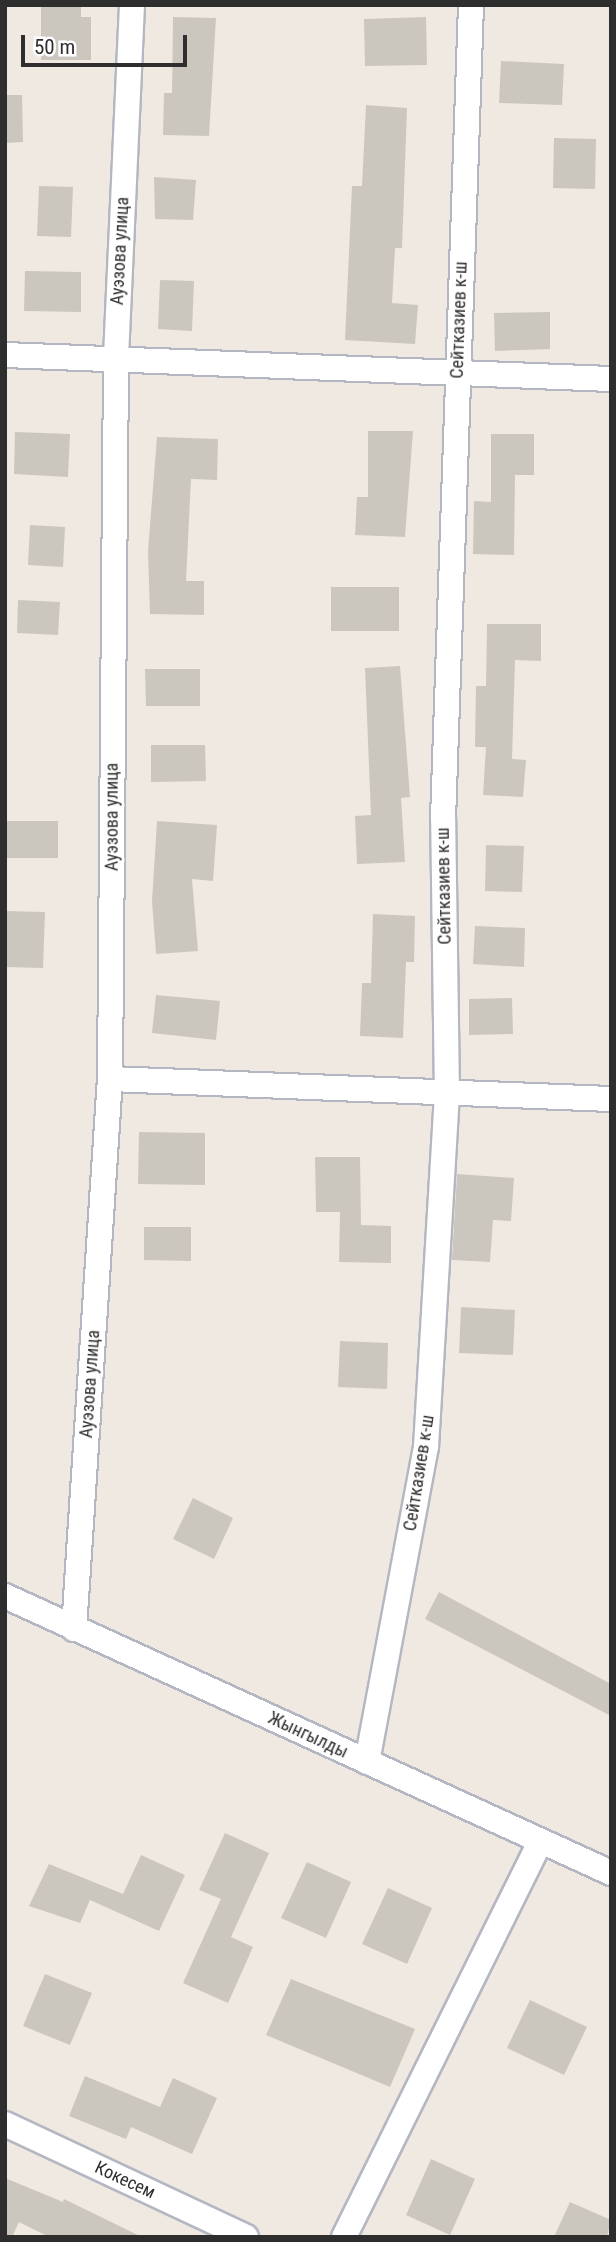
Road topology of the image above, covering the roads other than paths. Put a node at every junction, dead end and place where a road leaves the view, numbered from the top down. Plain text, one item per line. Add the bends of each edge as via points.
1 (132, 5) edge
2 (471, 5) edge
3 (5, 355) edge
4 (116, 357) junction
5 (457, 373) junction
6 (611, 379) edge
7 (110, 1079) junction
8 (447, 1095) junction
9 (611, 1100) edge
10 (5, 1596) edge
11 (74, 1629) junction
12 (367, 1762) junction
13 (540, 1842) junction
14 (611, 1873) edge
15 (5, 2124) edge
16 (246, 2237) edge
17 (344, 2237) edge

1 - 4 street, Ауэзова улица
2 - 5 street, Сейтказиев к-ш
3 - 4 street
4 - 5 street
4 - 7 street, Ауэзова улица
5 - 6 street
5 - 8 street, Сейтказиев к-ш via 443,819
7 - 8 street
7 - 11 street, Ауэзова улица
8 - 9 street
8 - 12 street, Сейтказиев к-ш via 426,1447
10 - 11 street, Жынгылды
11 - 12 street, Жынгылды
12 - 13 street, Жынгылды
13 - 14 street, Жынгылды
13 - 17 street
15 - 16 street, Кокесем

